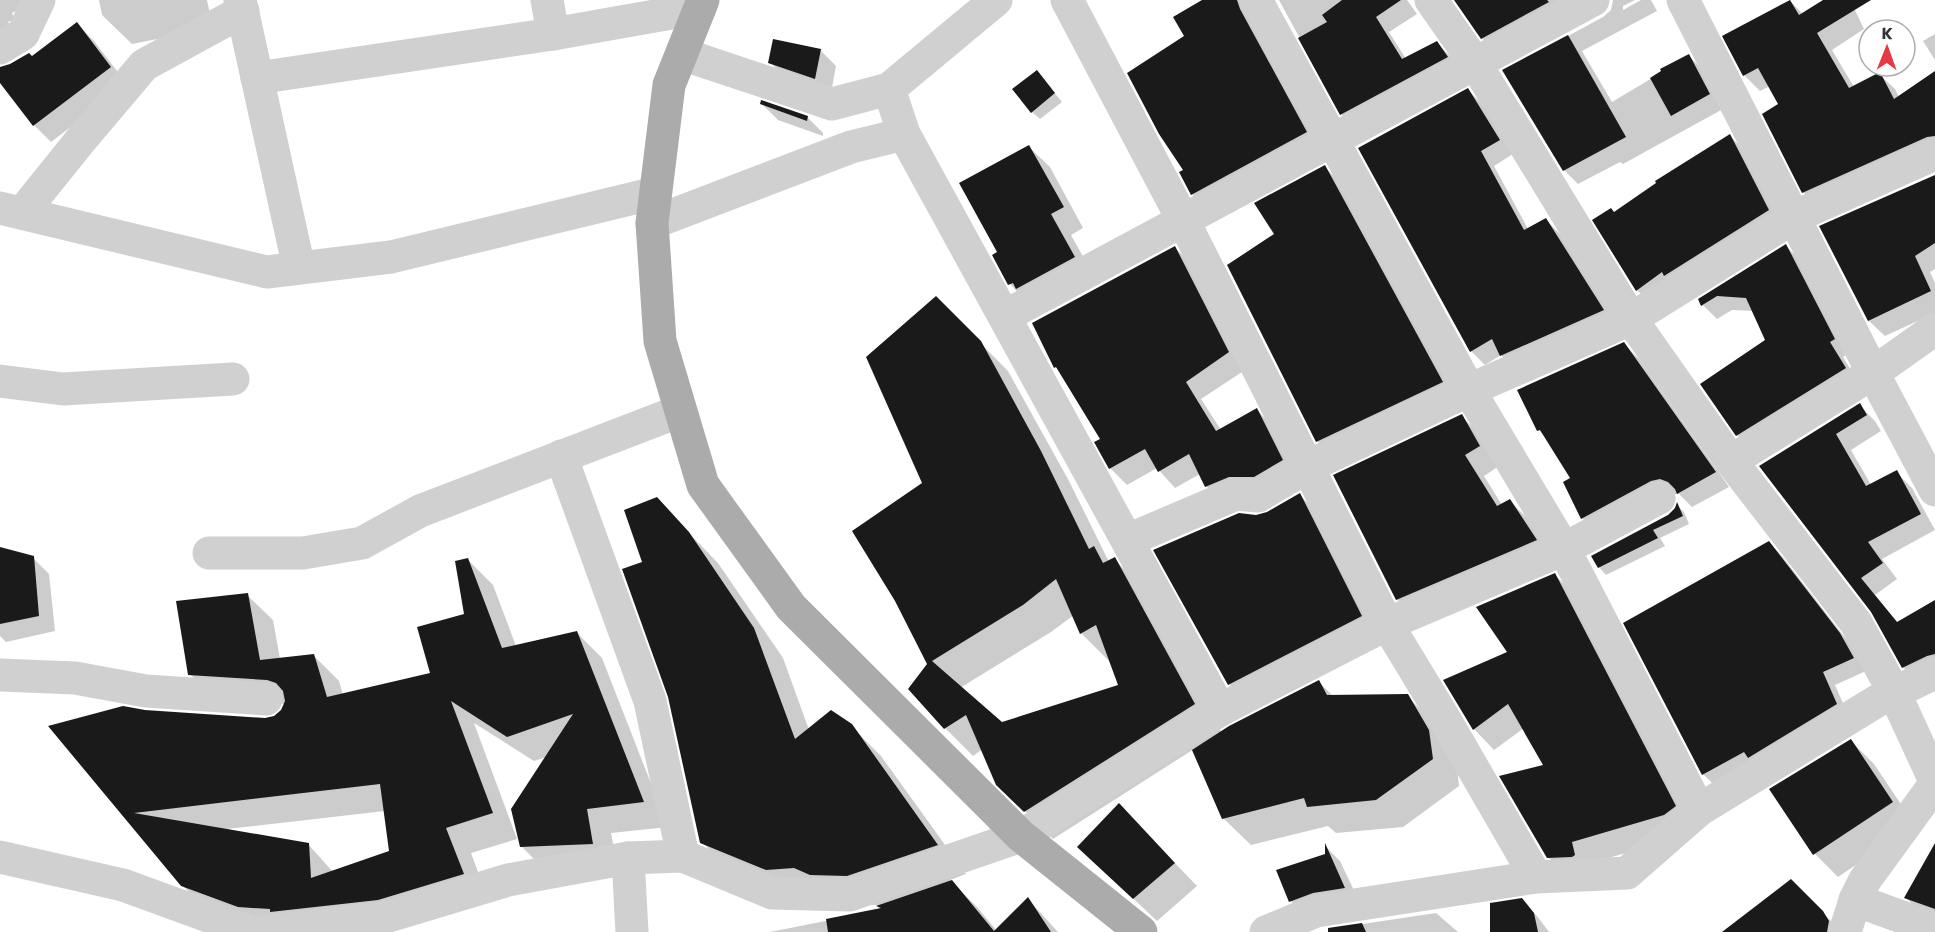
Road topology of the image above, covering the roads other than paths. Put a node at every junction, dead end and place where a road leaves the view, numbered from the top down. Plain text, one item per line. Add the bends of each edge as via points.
1 (39, 0) edge
2 (547, 0) edge
3 (996, 0) edge
4 (1067, 0) edge
5 (1256, 0) edge
6 (1431, 0) edge
7 (1593, 0) edge
8 (1683, 0) edge
9 (702, 4) edge
10 (241, 5) edge
11 (553, 34) junction
12 (0, 48) edge
13 (682, 54) junction
14 (1475, 63) junction
15 (257, 78) junction
16 (889, 89) junction
17 (904, 134) junction
18 (1332, 139) junction
19 (1935, 154) edge
20 (653, 208) junction
21 (11, 211) edge
22 (1794, 217) junction
23 (1183, 220) junction
24 (299, 268) junction
25 (1005, 316) junction
26 (1631, 319) junction
27 (1935, 329) edge
28 (1872, 373) junction
29 (233, 380) dead end
30 (0, 381) edge
31 (1469, 390) junction
32 (680, 411) junction
33 (561, 456) junction
34 (1731, 461) junction
35 (1309, 466) junction
36 (1935, 490) edge
37 (1659, 498) dead end
38 (1128, 540) junction
39 (1564, 549) junction
40 (209, 553) dead end
41 (1387, 624) junction
42 (1935, 673) edge
43 (0, 675) edge
44 (1894, 692) junction
45 (266, 699) dead end
46 (1220, 710) junction
47 (1935, 783) edge
48 (1699, 810) junction
49 (1923, 823) edge
50 (1021, 836) junction
51 (683, 856) junction
52 (0, 857) edge
53 (628, 858) junction
54 (1536, 877) junction
55 (1855, 900) junction
56 (1935, 928) edge
57 (252, 932) edge
58 (261, 932) edge
59 (632, 932) edge
60 (1142, 932) edge
61 (1266, 932) edge
62 (1845, 932) edge

1 - 12 street via 23,34
2 - 11 street
3 - 16 street
4 - 23 street
5 - 18 street
6 - 14 street
7 - 14 street
8 - 22 street
9 - 11 street
9 - 13 main road
10 - 15 street
10 - 21 street via 144,64 80,141
11 - 15 street
13 - 16 street via 832,104
13 - 20 main road via 669,85
14 - 18 street
14 - 26 street
15 - 24 street
16 - 17 street
17 - 20 street
17 - 25 street
18 - 23 street
18 - 31 street
19 - 22 street
20 - 24 street via 391,257
20 - 32 main road via 660,341
21 - 24 street via 267,272
22 - 26 street
22 - 28 street
23 - 25 street
23 - 35 street
25 - 38 street
26 - 31 street
26 - 34 street
27 - 28 street
28 - 34 street
28 - 36 street
29 - 30 street via 63,389
31 - 35 street
31 - 39 street
32 - 33 street
32 - 50 main road via 703,485 791,607
33 - 40 street via 420,511 362,543 303,553
33 - 51 street via 650,701
34 - 44 street via 1856,623
35 - 38 street via 1258,496 1236,494
35 - 41 street
37 - 39 street
38 - 46 street
39 - 41 street
39 - 48 street
41 - 46 street
41 - 54 street
42 - 44 street
43 - 45 street via 75,678 146,691
44 - 47 street
44 - 48 street
46 - 50 street
47 - 49 street
48 - 54 street via 1627,873
49 - 55 street via 1865,880
50 - 51 street via 850,895 772,893
50 - 60 main road
51 - 53 street
52 - 57 street via 123,885
53 - 58 street via 508,880 382,918
53 - 59 street
54 - 61 street via 1316,911
55 - 56 street
55 - 62 street

